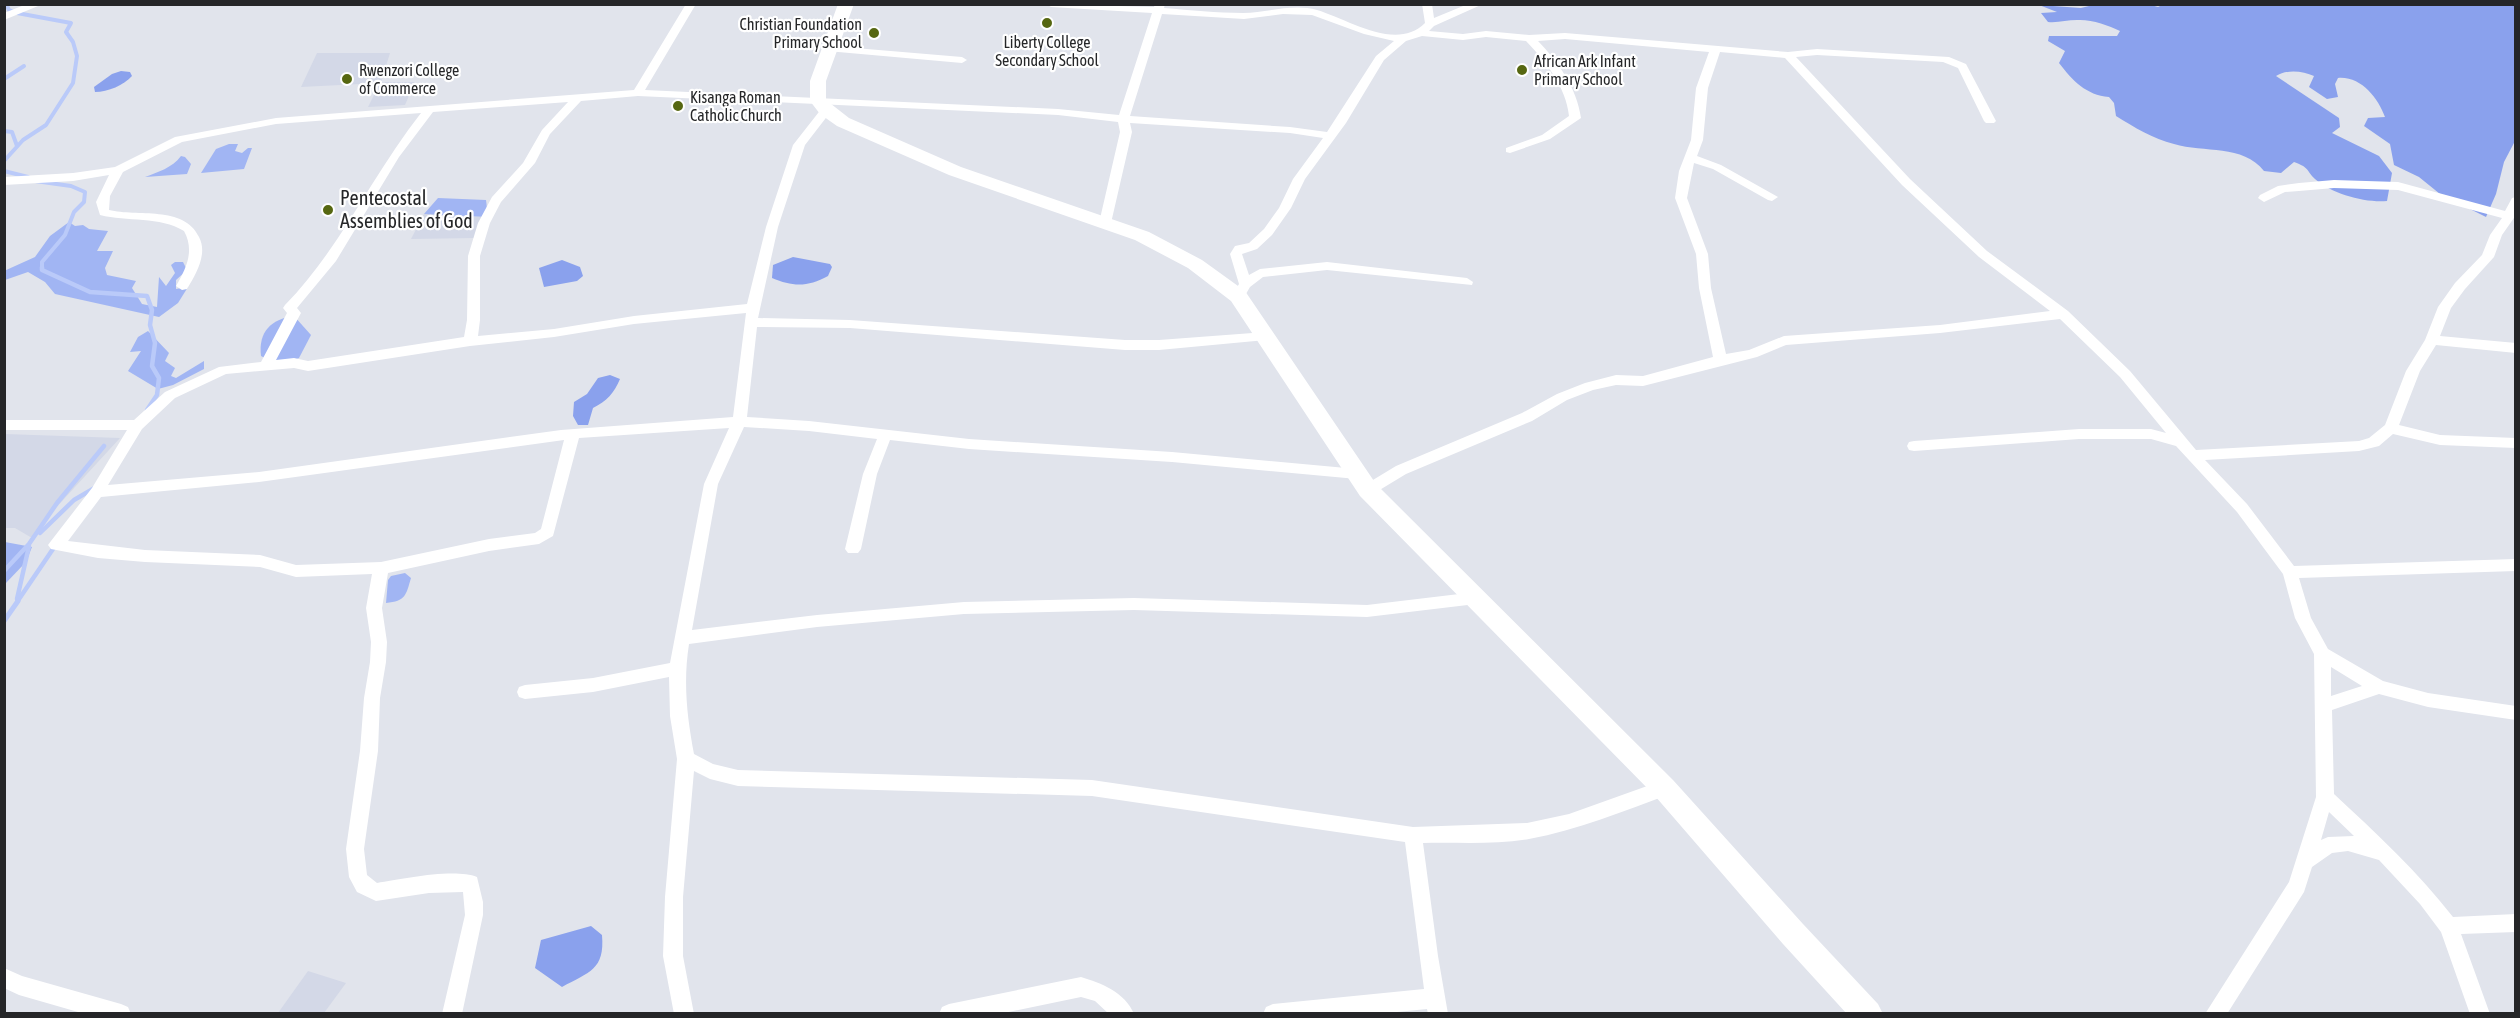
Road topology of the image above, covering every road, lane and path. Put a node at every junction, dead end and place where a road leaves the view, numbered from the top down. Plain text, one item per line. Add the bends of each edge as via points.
1 (38, 4) edge
2 (691, 4) edge
3 (846, 4) edge
4 (1051, 4) edge
5 (1427, 4) edge
6 (1478, 4) edge
7 (1159, 7) edge
8 (4, 17) edge
9 (1426, 28) junction
10 (1529, 38) junction
11 (1402, 39) junction
12 (1716, 48) junction
13 (831, 49) junction
14 (1788, 55) junction
15 (962, 60) dead end
16 (638, 93) junction
17 (577, 98) junction
18 (822, 106) junction
19 (430, 109) junction
20 (1123, 119) junction
21 (1990, 121) dead end
22 (1329, 136) junction
23 (1510, 150) dead end
24 (1690, 158) junction
25 (118, 170) junction
26 (4, 181) edge
27 (1772, 197) dead end
28 (2264, 198) dead end
29 (2516, 201) edge
30 (2509, 216) junction
31 (1106, 223) junction
32 (1467, 282) dead end
33 (182, 286) dead end
34 (1241, 290) junction
35 (2063, 314) junction
36 (752, 315) junction
37 (1266, 336) junction
38 (2432, 340) junction
39 (470, 341) junction
40 (2516, 348) edge
41 (1720, 360) junction
42 (267, 364) junction
43 (738, 422) junction
44 (4, 425) edge
45 (136, 425) junction
46 (2391, 428) junction
47 (573, 434) junction
48 (885, 436) junction
49 (2181, 442) junction
50 (2516, 443) edge
51 (1914, 446) dead end
52 (2192, 455) junction
53 (1363, 482) junction
54 (97, 492) junction
55 (853, 549) dead end
56 (2516, 565) edge
57 (381, 568) junction
58 (2290, 572) junction
59 (1476, 598) junction
60 (682, 638) junction
61 (2322, 654) junction
62 (677, 668) junction
63 (2379, 687) junction
64 (525, 692) dead end
65 (2323, 706) junction
66 (2516, 713) edge
67 (686, 759) junction
68 (1664, 788) junction
69 (2325, 797) junction
70 (1413, 835) junction
71 (2385, 854) junction
72 (2303, 863) junction
73 (2516, 923) edge
74 (2449, 927) junction
75 (4, 977) edge
76 (1437, 1006) edge
77 (121, 1014) edge
78 (452, 1014) edge
79 (684, 1014) edge
80 (949, 1014) edge
81 (1124, 1014) edge
82 (1274, 1014) edge
83 (1868, 1014) edge
84 (2215, 1014) edge
85 (2480, 1014) edge

1 - 8 street
2 - 16 street
3 - 13 street
4 - 7 street
5 - 9 street
6 - 9 street
7 - 11 street via 1244,16 1313,12 1368,32
7 - 20 street
9 - 10 street via 1463,37 1486,34
9 - 11 street
10 - 12 street via 1565,36
10 - 23 street via 1556,71 1574,105 1575,117 1546,137
11 - 22 street via 1380,58
12 - 14 street
12 - 24 street via 1702,88 1697,140
13 - 15 street
13 - 18 street via 818,81
14 - 21 street via 1817,52 1945,59 1962,66
14 - 35 street via 1840,113 1983,254
16 - 17 street
16 - 18 street
17 - 19 street
17 - 39 street via 547,131 531,159 491,208 473,264 471,293 475,313
18 - 20 street via 1058,112
18 - 31 street via 843,122 955,171
18 - 36 street via 799,145 772,227
19 - 25 street via 296,118 190,135 168,142
19 - 42 street via 389,164 357,220 307,292 290,308 294,313
20 - 22 street
20 - 31 street via 1126,132
22 - 34 street via 1268,232 1253,246 1239,249 1236,254
24 - 27 street via 1717,167
24 - 41 street via 1681,198 1702,254
25 - 26 street
25 - 33 street via 106,191 104,212 174,221 186,224 193,233 195,260
28 - 30 street via 2282,189 2299,187 2398,186
29 - 30 street
30 - 38 street via 2496,234 2488,257 2445,307
31 - 34 street via 1168,248
32 - 34 street via 1327,266 1260,273
34 - 37 street
35 - 41 street via 1940,329 1784,340 1752,354
35 - 49 street via 2125,374
36 - 37 street via 1125,345
36 - 39 street via 634,320
36 - 43 street
37 - 53 street
38 - 40 street
38 - 46 street via 2413,371
39 - 42 street via 308,366
41 - 53 street via 1643,381 1590,386 1527,417
42 - 45 street via 224,370 202,379 170,395
43 - 47 street
43 - 48 street
43 - 60 street via 711,484
44 - 45 street
45 - 54 street
46 - 50 street via 2440,440
46 - 52 street via 2374,442 2359,446
47 - 54 street via 259,477
47 - 57 street via 544,536
48 - 53 street via 1172,457
48 - 55 street via 870,474
49 - 51 street via 2151,434 2079,434
49 - 52 street
52 - 58 street via 2242,508
53 - 59 street
54 - 57 street via 56,545 122,554 260,561 296,571
56 - 58 street
57 - 78 street via 374,608 378,662 355,849 358,877 364,886 376,892 470,883 474,915
58 - 61 street via 2303,618
59 - 60 street via 1368,611 1134,604 964,608
59 - 68 street
60 - 62 street
61 - 63 street
61 - 65 street
62 - 64 street via 593,685
62 - 67 street via 678,716
63 - 65 street
63 - 66 street via 2428,700
65 - 69 street
67 - 70 street via 710,771 738,778 1092,788
67 - 79 street via 673,956
68 - 70 street via 1579,819 1527,831
68 - 83 street
69 - 71 street
69 - 72 street
70 - 76 street
71 - 72 street via 2348,843 2328,845
71 - 74 street
72 - 84 street via 2297,886
73 - 74 street
74 - 85 street
75 - 77 street via 19,985
76 - 82 street
80 - 81 street via 1081,987 1101,993

